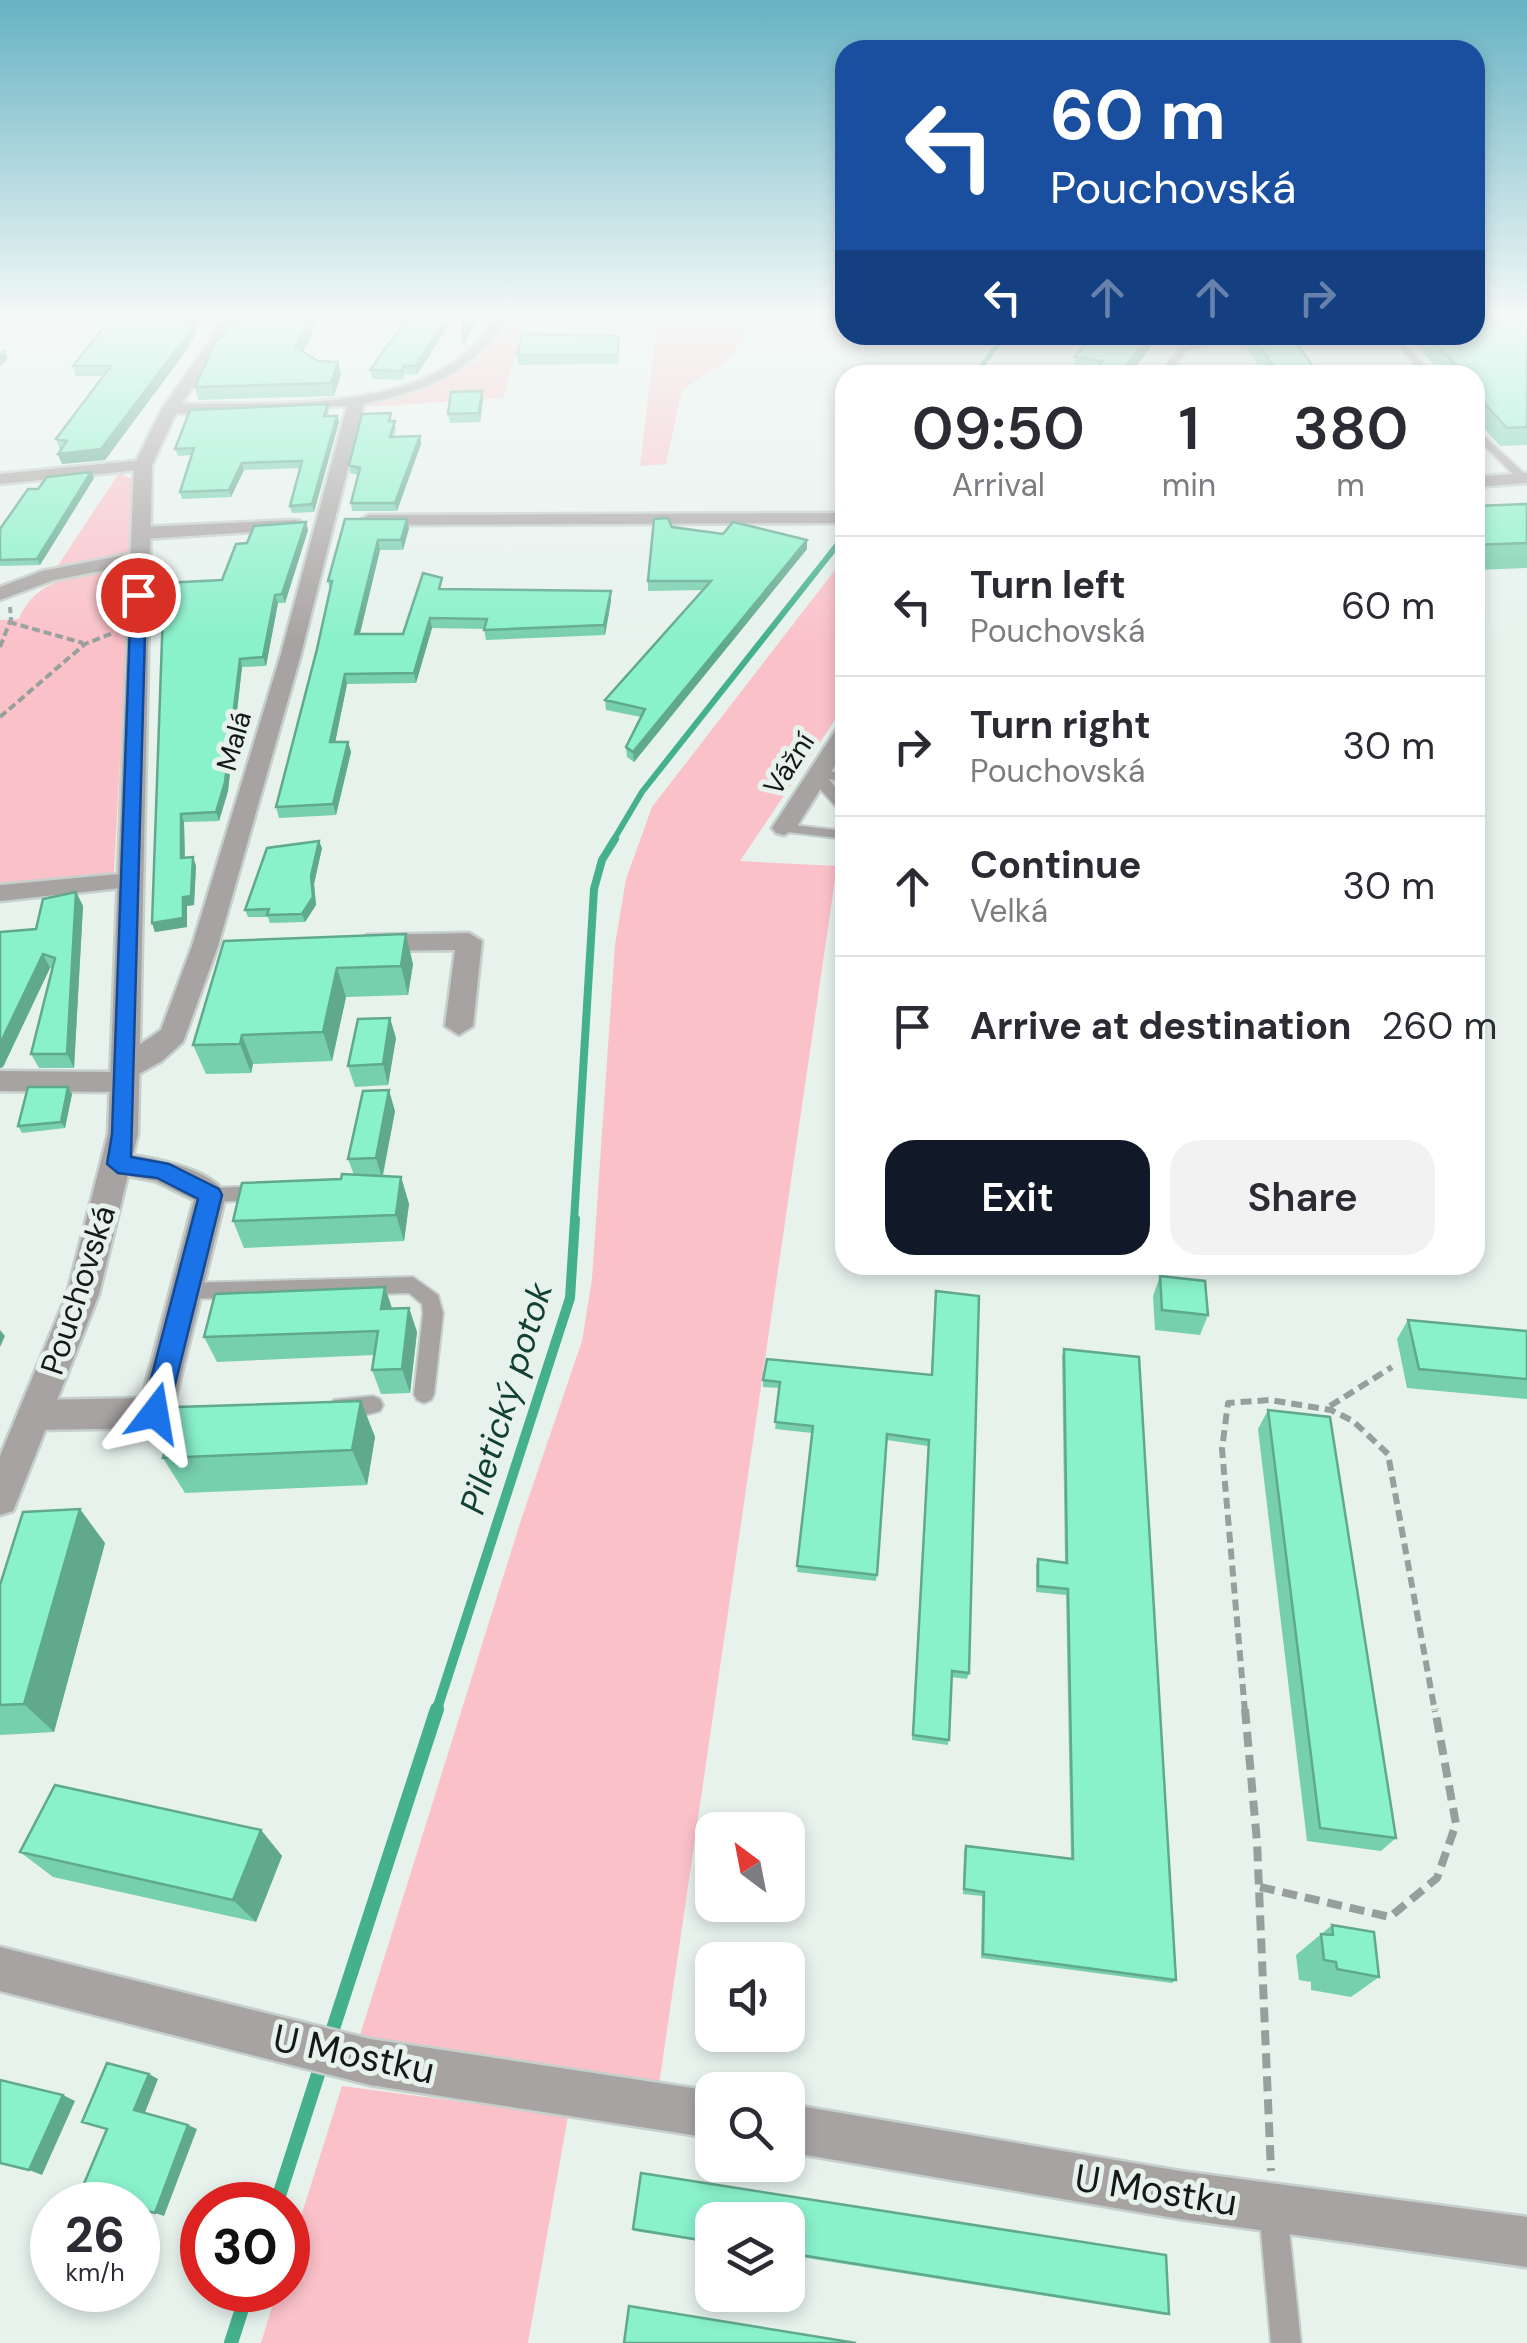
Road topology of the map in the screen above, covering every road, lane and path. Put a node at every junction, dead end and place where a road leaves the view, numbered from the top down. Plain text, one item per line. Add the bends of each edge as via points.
1 (163, 425) edge
2 (350, 425) edge
3 (1485, 440) edge
4 (144, 466) junction
5 (1525, 478) edge
6 (0, 479) edge
7 (1485, 481) edge
8 (835, 518) edge
9 (326, 520) junction
10 (142, 526) junction
11 (140, 558) junction
12 (0, 594) edge
13 (138, 623) junction
14 (85, 644) junction
15 (0, 647) edge
16 (0, 717) edge
17 (835, 749) edge
18 (820, 772) junction
19 (835, 776) edge
20 (835, 797) edge
21 (784, 828) joint
22 (835, 833) edge
23 (130, 881) junction
24 (0, 893) edge
25 (337, 944) edge
26 (459, 1026) dead end
27 (124, 1075) junction
28 (0, 1081) edge
29 (118, 1164) junction
30 (289, 1192) edge
31 (210, 1195) junction
32 (186, 1291) junction
33 (1392, 1367) dead end
34 (424, 1394) dead end
35 (373, 1405) dead end
36 (1330, 1406) junction
37 (314, 1407) edge
38 (35, 1415) junction
39 (0, 1498) edge
40 (1260, 1886) junction
41 (0, 1969) edge
42 (695, 2112) edge
43 (805, 2131) edge
44 (1272, 2209) junction
45 (1527, 2242) edge
46 (1286, 2343) edge

1 - 4 street
2 - 9 street, Malá
3 - 5 lane
4 - 6 street
4 - 10 street, Pouchovská
5 - 7 street
8 - 9 street
9 - 10 street
9 - 27 street, Malá via 214,946 173,1035
10 - 11 street, Pouchovská
11 - 12 street via 49,575
11 - 13 street, Pouchovská
13 - 14 path
13 - 23 street, Pouchovská
14 - 15 path via 10,620
14 - 16 path
17 - 18 street, Vážní
18 - 19 lane
18 - 20 lane
18 - 21 street, Vážní
21 - 22 lane
23 - 24 street
23 - 27 street, Pouchovská
25 - 26 street via 469,941
27 - 28 street
27 - 29 street, Pouchovská
29 - 31 street, Pouchovská via 161,1170
29 - 38 street, Pouchovská via 83,1294
30 - 31 lane, Pouchovská
31 - 32 street, Pouchovská
32 - 34 lane via 413,1285 432,1300
32 - 38 street, Pouchovská via 165,1412
33 - 36 path
35 - 37 lane
36 - 40 path via 1247,1398 1228,1403 1222,1449
36 - 40 path via 1363,1425 1388,1454 1456,1824 1437,1878 1390,1917
38 - 39 street, Pouchovská
40 - 44 path
41 - 42 street, U Mostku via 370,2062
43 - 44 street, U Mostku
44 - 45 street, U Mostku
44 - 46 lane

